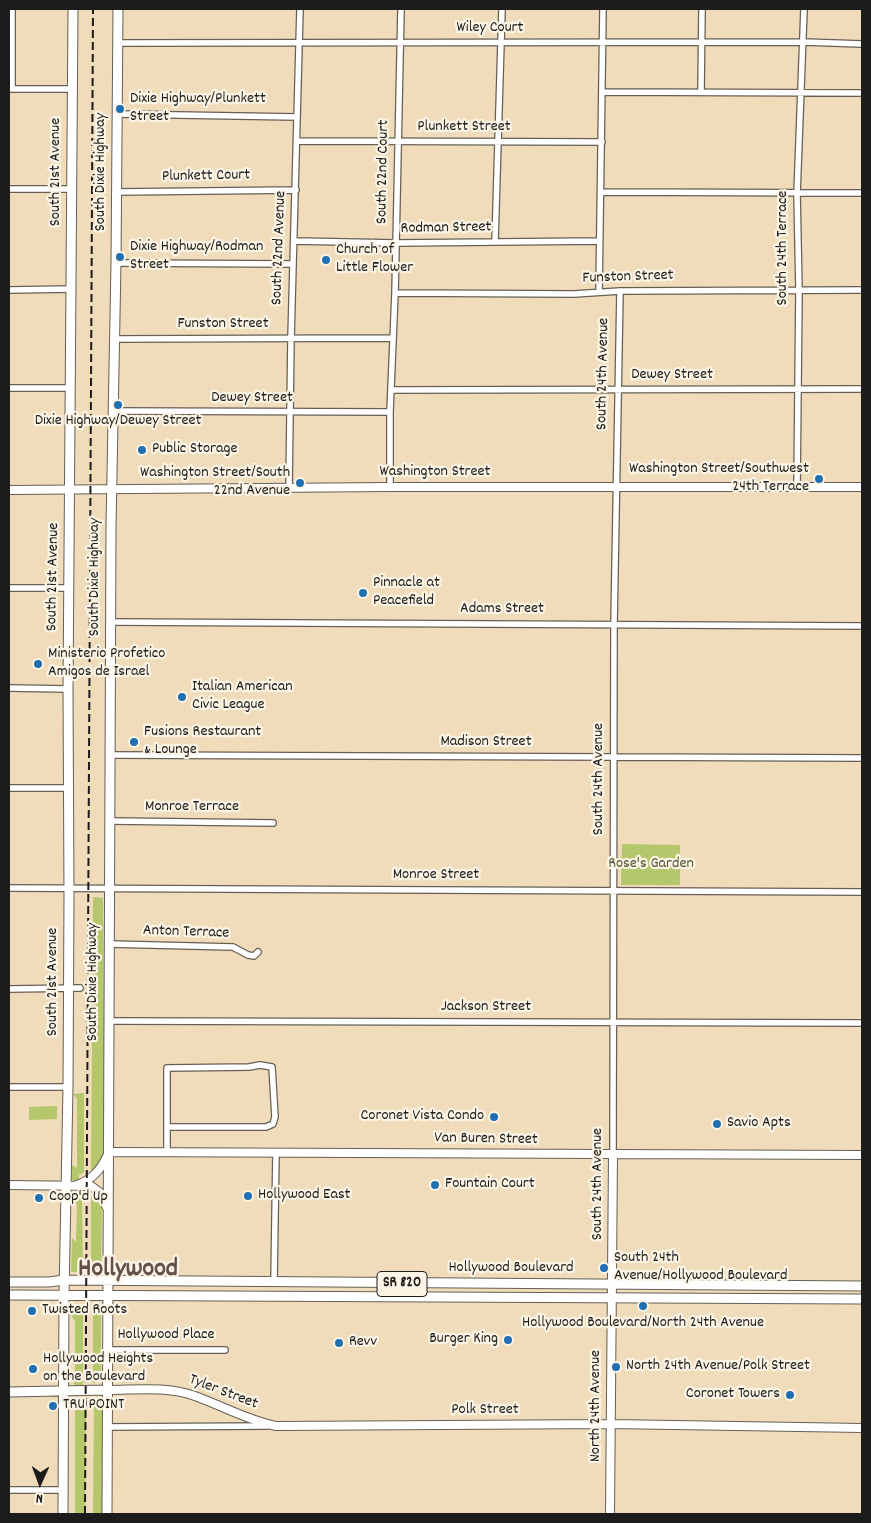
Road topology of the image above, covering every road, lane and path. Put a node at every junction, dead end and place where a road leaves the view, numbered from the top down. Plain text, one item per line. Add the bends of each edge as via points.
1 (12, 9) edge
2 (73, 9) edge
3 (118, 9) edge
4 (300, 9) edge
5 (401, 9) edge
6 (502, 9) edge
7 (603, 9) edge
8 (702, 9) edge
9 (804, 9) edge
10 (298, 42) junction
11 (401, 42) junction
12 (501, 42) junction
13 (702, 42) junction
14 (804, 42) junction
15 (118, 43) junction
16 (602, 43) junction
17 (862, 44) edge
18 (10, 89) edge
19 (73, 89) junction
20 (602, 92) junction
21 (701, 92) junction
22 (862, 93) edge
23 (802, 94) junction
24 (117, 114) junction
25 (297, 117) junction
26 (297, 141) junction
27 (398, 142) junction
28 (499, 142) junction
29 (602, 142) junction
30 (72, 189) junction
31 (9, 190) edge
32 (296, 190) junction
33 (117, 192) junction
34 (601, 192) junction
35 (797, 194) junction
36 (862, 194) edge
37 (294, 241) junction
38 (599, 241) junction
39 (495, 242) junction
40 (396, 243) junction
41 (116, 263) junction
42 (293, 264) junction
43 (71, 289) junction
44 (9, 290) edge
45 (799, 290) junction
46 (862, 290) edge
47 (620, 291) junction
48 (599, 292) junction
49 (395, 293) junction
50 (291, 338) junction
51 (392, 338) junction
52 (115, 339) junction
53 (9, 388) edge
54 (71, 388) junction
55 (618, 389) junction
56 (862, 389) edge
57 (391, 390) junction
58 (798, 390) junction
59 (114, 412) junction
60 (290, 412) junction
61 (390, 412) junction
62 (616, 486) junction
63 (797, 486) junction
64 (390, 487) junction
65 (862, 487) edge
66 (112, 488) junction
67 (289, 488) junction
68 (70, 489) junction
69 (9, 490) edge
70 (9, 588) edge
71 (69, 588) junction
72 (111, 622) junction
73 (614, 624) junction
74 (862, 626) edge
75 (9, 688) edge
76 (68, 689) junction
77 (110, 755) junction
78 (614, 757) junction
79 (862, 758) edge
80 (9, 788) edge
81 (68, 788) junction
82 (110, 822) junction
83 (273, 823) dead end
84 (9, 888) edge
85 (69, 888) junction
86 (110, 889) junction
87 (614, 891) junction
88 (862, 892) edge
89 (110, 944) junction
90 (258, 952) dead end
91 (69, 988) junction
92 (80, 988) dead end
93 (9, 989) edge
94 (109, 1020) junction
95 (614, 1022) junction
96 (862, 1023) edge
97 (9, 1087) edge
98 (68, 1088) junction
99 (167, 1127) junction
100 (109, 1152) junction
101 (167, 1152) junction
102 (276, 1152) junction
103 (613, 1155) junction
104 (862, 1156) edge
105 (9, 1185) edge
106 (66, 1185) junction
107 (77, 1185) junction
108 (108, 1213) junction
109 (64, 1280) junction
110 (9, 1282) edge
111 (177, 1282) junction
112 (274, 1282) junction
113 (108, 1284) junction
114 (527, 1284) junction
115 (612, 1285) junction
116 (862, 1286) edge
117 (9, 1295) edge
118 (64, 1295) junction
119 (180, 1295) junction
120 (108, 1296) junction
121 (496, 1297) junction
122 (612, 1298) junction
123 (862, 1299) edge
124 (108, 1350) junction
125 (225, 1350) dead end
126 (107, 1390) junction
127 (64, 1391) junction
128 (9, 1392) edge
129 (611, 1424) junction
130 (276, 1426) junction
131 (107, 1428) junction
132 (862, 1428) edge
133 (9, 1490) edge
134 (63, 1490) junction
135 (63, 1514) edge
136 (107, 1514) edge
137 (610, 1514) edge

1 - 18 street
2 - 19 main road, South 21st Avenue
3 - 15 main road, South Dixie Highway
4 - 10 street, South 22nd Avenue
5 - 11 street, South 22nd Court
6 - 12 street
7 - 16 street
8 - 13 street
9 - 14 street, South 24th Terrace
10 - 11 street, Wiley Court
10 - 15 street, Wiley Court
10 - 25 street, South 22nd Avenue
11 - 12 street, Wiley Court
11 - 27 street, South 22nd Court
12 - 16 street, Wiley Court
12 - 28 street
13 - 14 street, Wiley Court
13 - 16 street, Wiley Court
13 - 21 street
14 - 17 street, Wiley Court
14 - 23 street, South 24th Terrace
15 - 24 main road, South Dixie Highway
16 - 20 street
18 - 19 street
19 - 30 main road, South 21st Avenue
20 - 21 street
20 - 29 street
21 - 23 street
22 - 23 street
23 - 35 street, South 24th Terrace
24 - 25 street
24 - 33 main road, South Dixie Highway
25 - 26 street, South 22nd Avenue
26 - 27 street, Plunkett Street
26 - 32 street, South 22nd Avenue
27 - 28 street, Plunkett Street
27 - 40 street, South 22nd Court
28 - 29 street, Plunkett Street
28 - 39 street
29 - 34 street
30 - 31 street
30 - 43 main road, South 21st Avenue
32 - 33 street, Plunkett Court
32 - 37 street, South 22nd Avenue
33 - 41 main road, South Dixie Highway
34 - 35 street
34 - 38 street
35 - 36 street
35 - 45 street, South 24th Terrace
37 - 40 street, Rodman Street
37 - 42 street, South 22nd Avenue
38 - 39 street, Rodman Street
38 - 48 street
39 - 40 street, Rodman Street
40 - 49 street, South 22nd Court
41 - 42 street
41 - 52 main road, South Dixie Highway
42 - 50 street, South 22nd Avenue
43 - 44 street
43 - 54 main road, South 21st Avenue
45 - 46 street, Funston Street
45 - 47 street, Funston Street
45 - 58 street, South 24th Terrace
47 - 48 street, Funston Street
47 - 55 street, South 24th Avenue
48 - 49 street, Funston Street
49 - 51 street, South 22nd Court
50 - 51 street, Funston Street
50 - 52 street, Funston Street
50 - 60 street, South 22nd Avenue
51 - 57 street, South 22nd Court
52 - 59 main road, South Dixie Highway
53 - 54 street
54 - 68 main road, South 21st Avenue
55 - 57 street, Dewey Street
55 - 58 street, Dewey Street
55 - 62 street, South 24th Avenue
56 - 58 street, Dewey Street
57 - 61 street, South 22nd Court
58 - 63 street, South 24th Terrace
59 - 60 street, Dewey Street
59 - 66 main road, South Dixie Highway
60 - 61 street, Dewey Street
60 - 67 street, South 22nd Avenue
61 - 64 street, South 22nd Court
62 - 63 main road, Washington Street
62 - 64 main road, Washington Street
62 - 73 street, South 24th Avenue
63 - 65 main road, Washington Street
64 - 67 main road, Washington Street
66 - 67 main road, Washington Street
66 - 68 main road, Washington Street
66 - 72 main road, South Dixie Highway
68 - 69 main road, Washington Street
68 - 71 main road, South 21st Avenue
70 - 71 street
71 - 76 main road, South 21st Avenue
72 - 73 street, Adams Street
72 - 77 main road, South Dixie Highway
73 - 74 street, Adams Street
73 - 78 street, South 24th Avenue
75 - 76 street
76 - 81 main road, South 21st Avenue
77 - 78 street, Madison Street
77 - 82 main road, South Dixie Highway
78 - 79 street, Madison Street
78 - 87 street, South 24th Avenue
80 - 81 street
81 - 85 main road, South 21st Avenue
82 - 83 street, Monroe Terrace
82 - 86 main road, South Dixie Highway
84 - 85 street, Monroe Street
85 - 86 street, Monroe Street
85 - 91 main road, South 21st Avenue
86 - 87 street, Monroe Street
86 - 89 main road, South Dixie Highway
87 - 88 street, Monroe Street
87 - 95 street, South 24th Avenue
89 - 90 street, Anton Terrace via 232,947 254,956
89 - 94 main road, South Dixie Highway
91 - 92 street
91 - 93 street
91 - 98 main road, South 21st Avenue
94 - 95 street, Jackson Street
94 - 100 main road, South Dixie Highway
95 - 96 street, Jackson Street
95 - 103 street, South 24th Avenue
97 - 98 street
98 - 106 main road, South 21st Avenue
99 - 99 street via 167,1068 272,1067 273,1124 266,1127
99 - 101 street
100 - 101 main road, Van Buren Street
100 - 107 main road via 98,1172
100 - 108 main road, South Dixie Highway
101 - 102 main road, Van Buren Street
102 - 103 main road, Van Buren Street
102 - 112 street
103 - 104 main road, Van Buren Street
103 - 115 main road, South 24th Avenue
105 - 106 main road
106 - 107 main road
106 - 109 main road, South 21st Avenue
107 - 108 main road via 97,1189 103,1195
108 - 113 main road, South Dixie Highway
109 - 110 main road, Hollywood Boulevard / SR 820
109 - 113 main road, Hollywood Boulevard / SR 820
109 - 118 main road, South 21st Avenue
111 - 112 main road, Hollywood Boulevard / SR 820
111 - 113 main road, Hollywood Boulevard / SR 820
111 - 119 main road
112 - 114 main road, Hollywood Boulevard / SR 820
113 - 118 main road via 74,1286
113 - 120 main road, South Dixie Highway
114 - 115 main road, Hollywood Boulevard / SR 820
114 - 121 main road via 521,1289 500,1290
115 - 116 main road, Hollywood Boulevard / SR 820
115 - 122 main road, South 24th Avenue
117 - 118 main road, Hollywood Boulevard / SR 820
118 - 120 main road, Hollywood Boulevard / SR 820
118 - 127 main road, South 21st Avenue
119 - 120 main road, Hollywood Boulevard / SR 820
119 - 121 main road, Hollywood Boulevard / SR 820
120 - 124 main road, South Dixie Highway
121 - 122 main road, Hollywood Boulevard / SR 820
122 - 123 main road, Hollywood Boulevard / SR 820
122 - 129 main road, North 24th Avenue
124 - 125 street, Hollywood Place
124 - 126 main road, South Dixie Highway
126 - 127 main road, Tyler Street
126 - 130 main road, Tyler Street via 179,1392 256,1422
126 - 131 main road, South Dixie Highway
127 - 128 main road, Tyler Street
127 - 134 main road, South 21st Avenue
129 - 130 main road, Polk Street
129 - 132 main road, Polk Street
129 - 137 main road, North 24th Avenue
130 - 131 street, Polk Street
131 - 136 main road, South Dixie Highway
133 - 134 street
134 - 135 main road, South 21st Avenue

